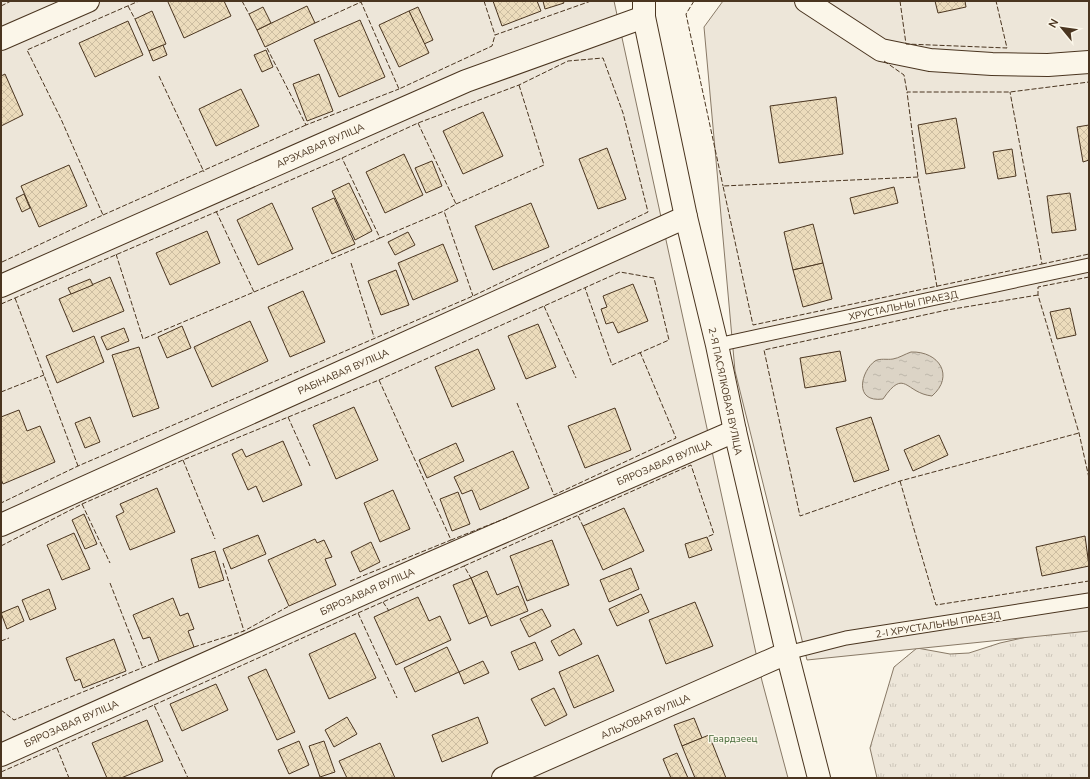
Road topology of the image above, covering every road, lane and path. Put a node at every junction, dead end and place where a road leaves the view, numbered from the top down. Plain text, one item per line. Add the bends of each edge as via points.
1 (88, 1) edge
2 (806, 1) edge
3 (644, 9) edge
4 (1, 40) edge
5 (1089, 62) edge
6 (686, 217) junction
7 (1089, 265) edge
8 (1, 286) edge
9 (717, 345) junction
10 (735, 431) junction
11 (1, 525) edge
12 (1089, 600) edge
13 (787, 653) junction
14 (1, 755) edge
15 (503, 778) edge
16 (819, 778) edge

1 - 4 street
2 - 5 street via 881,50 930,60 992,64 1048,65
3 - 6 street, 2-Я ПАСЯЛКОВАЯ ВУЛІЦА
3 - 8 street, АРЭХАВАЯ ВУЛІЦА via 466,81
6 - 9 street, 2-Я ПАСЯЛКОВАЯ ВУЛІЦА
6 - 11 street, РАБІНАВАЯ ВУЛІЦА
7 - 9 lane, ХРУСТАЛЬНЫ ПРАЕЗД
9 - 10 street, 2-Я ПАСЯЛКОВАЯ ВУЛІЦА
10 - 13 street, 2-Я ПАСЯЛКОВАЯ ВУЛІЦА
10 - 14 street, БЯРОЗАВАЯ ВУЛІЦА
12 - 13 lane, 2-І ХРУСТАЛЬНЫ ПРАЕЗД via 846,638
13 - 15 street, АЛЬХОВАЯ ВУЛІЦА
13 - 16 street, 2-Я ПАСЯЛКОВАЯ ВУЛІЦА

